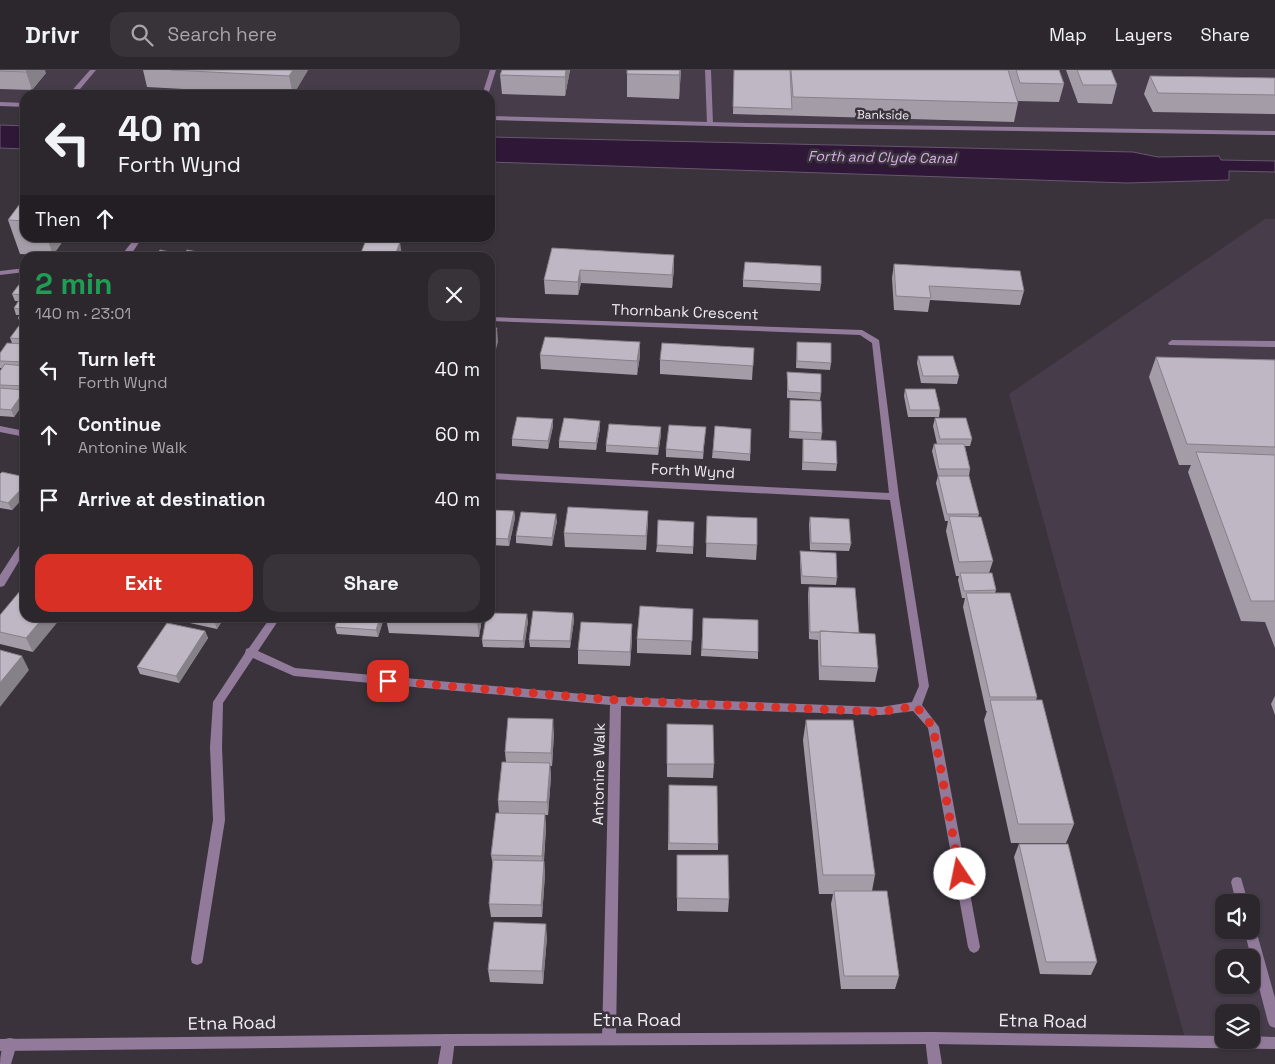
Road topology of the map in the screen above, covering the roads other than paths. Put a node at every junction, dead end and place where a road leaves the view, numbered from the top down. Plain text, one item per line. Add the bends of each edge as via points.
1 (93, 70) edge
2 (493, 70) edge
3 (708, 70) edge
4 (75, 90) edge
5 (487, 90) edge
6 (0, 104) edge
7 (20, 105) edge
8 (495, 118) edge
9 (710, 124) junction
10 (1275, 133) edge
11 (20, 271) edge
12 (0, 273) edge
13 (495, 319) edge
14 (1172, 343) dead end
15 (1275, 344) edge
16 (0, 429) edge
17 (20, 433) edge
18 (495, 476) edge
19 (894, 497) junction
20 (20, 551) edge
21 (0, 583) edge
22 (272, 622) edge
23 (250, 652) junction
24 (616, 700) junction
25 (916, 706) junction
26 (1238, 882) dead end
27 (1240, 894) edge
28 (1252, 939) edge
29 (974, 948) dead end
30 (197, 959) dead end
31 (1275, 1022) edge
32 (932, 1038) junction
33 (609, 1039) junction
34 (448, 1040) junction
35 (1275, 1043) edge
36 (5, 1045) edge
37 (4, 1064) edge
38 (445, 1064) edge
39 (935, 1064) edge

1 - 4 street
2 - 5 street
3 - 9 street
6 - 7 street
8 - 9 street, Bankside
9 - 10 street, Bankside
11 - 12 street
13 - 19 street, Thornbank Crescent via 862,333 876,342
14 - 15 street
16 - 17 street
18 - 19 street, Forth Wynd
19 - 25 street via 924,686
20 - 21 street
22 - 23 street
23 - 24 street via 294,672
23 - 30 street via 218,702 219,820
24 - 25 street via 881,712
24 - 33 street, Antonine Walk
25 - 29 street via 933,727
26 - 27 street
28 - 31 street
32 - 33 street, Etna Road
32 - 35 street, Etna Road
32 - 39 street
33 - 34 street, Etna Road
34 - 36 street, Etna Road
34 - 38 street
36 - 37 street

